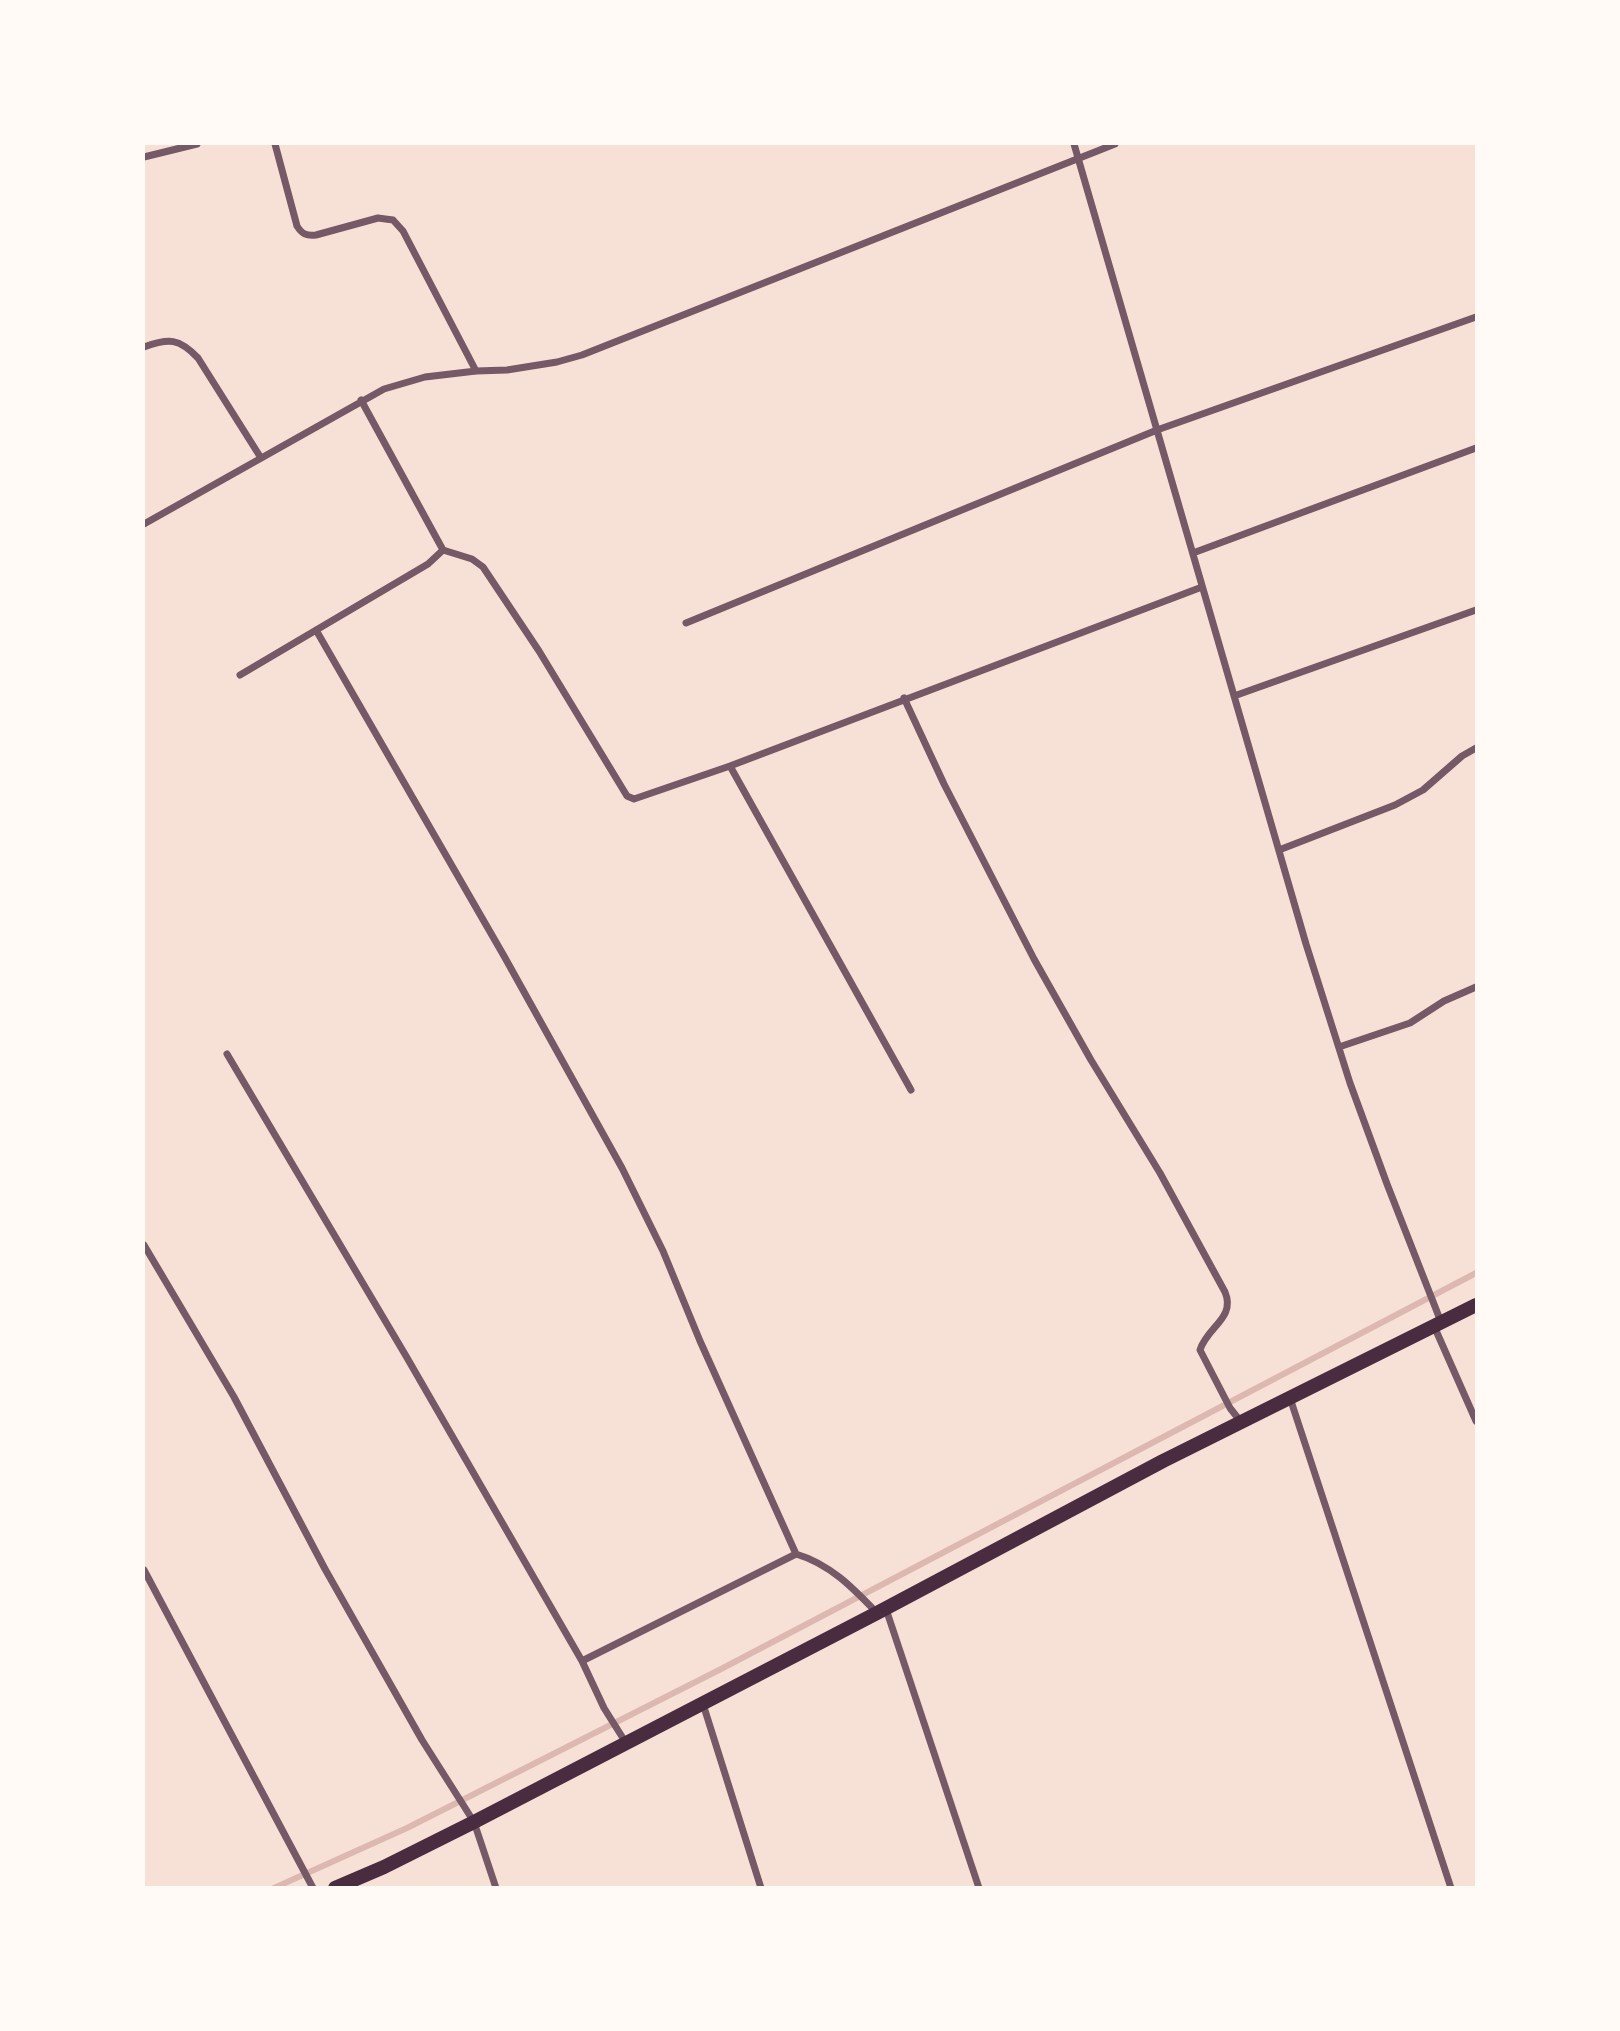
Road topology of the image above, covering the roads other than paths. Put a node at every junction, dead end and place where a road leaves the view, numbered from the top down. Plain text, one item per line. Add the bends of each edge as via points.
1 (197, 144) edge
2 (275, 144) edge
3 (1074, 144) edge
4 (1115, 144) edge
5 (144, 157) edge
6 (1078, 158) junction
7 (1476, 317) edge
8 (144, 347) edge
9 (476, 371) junction
10 (361, 400) junction
11 (1157, 430) junction
12 (1476, 448) edge
13 (261, 458) junction
14 (144, 524) edge
15 (443, 550) junction
16 (1193, 553) junction
17 (1202, 587) junction
18 (1476, 610) edge
19 (686, 623) dead end
20 (316, 630) junction
21 (240, 675) dead end
22 (1234, 696) junction
23 (904, 698) junction
24 (1476, 748) edge
25 (730, 766) junction
26 (1279, 850) junction
27 (1476, 987) edge
28 (1339, 1047) junction
29 (226, 1054) dead end
30 (911, 1090) dead end
31 (144, 1245) edge
32 (1476, 1306) edge
33 (1438, 1324) junction
34 (1290, 1398) junction
35 (1476, 1420) edge
36 (1241, 1422) junction
37 (796, 1554) junction
38 (144, 1570) edge
39 (881, 1611) junction
40 (582, 1661) junction
41 (703, 1704) junction
42 (624, 1740) junction
43 (472, 1819) junction
44 (311, 1884) edge
45 (335, 1888) edge
46 (496, 1888) edge
47 (761, 1888) edge
48 (979, 1888) edge
49 (1451, 1888) edge

1 - 5 street
2 - 9 street via 301,232 316,235 378,218 393,220
3 - 6 street
4 - 6 street
6 - 9 street via 582,355 507,370
6 - 11 street
7 - 11 street
8 - 13 street via 176,341 188,347
9 - 10 street via 425,377
10 - 13 street
10 - 15 street
11 - 16 street
11 - 19 street
12 - 16 street
13 - 14 street
15 - 20 street via 428,564
15 - 25 street via 483,567 630,799
16 - 17 street
17 - 22 street
17 - 23 street
18 - 22 street
20 - 21 street
20 - 37 street via 622,1168
22 - 26 street
23 - 25 street
23 - 36 street via 1034,959 1225,1292 1227,1311 1200,1350
24 - 26 street via 1404,800
25 - 30 street
26 - 28 street
27 - 28 street via 1410,1023
28 - 33 street
29 - 40 street
31 - 43 street via 234,1397 422,1740
32 - 33 main road
33 - 34 main road
33 - 35 street
34 - 36 main road
34 - 49 street
36 - 39 main road
37 - 39 street via 828,1569
37 - 40 street
38 - 44 street
39 - 41 main road
39 - 48 street
40 - 42 street
41 - 42 main road
41 - 47 street
42 - 43 main road
43 - 45 main road
43 - 46 street

